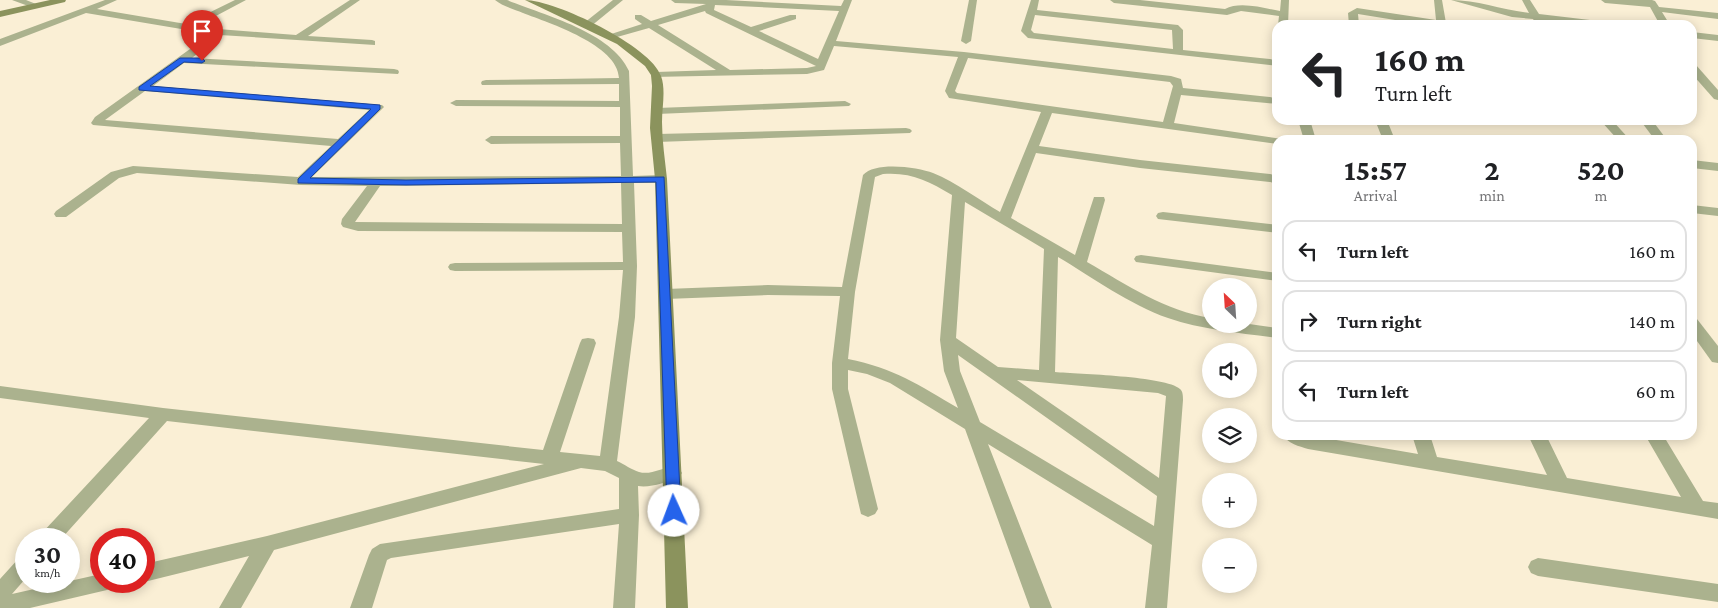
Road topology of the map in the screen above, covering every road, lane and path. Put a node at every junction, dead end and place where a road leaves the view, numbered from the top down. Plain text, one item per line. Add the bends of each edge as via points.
1 (16, 0) edge
2 (49, 0) edge
3 (62, 0) edge
4 (113, 0) edge
5 (242, 0) edge
6 (356, 0) edge
7 (499, 0) edge
8 (529, 0) edge
9 (619, 0) edge
10 (675, 0) edge
11 (974, 0) edge
12 (1035, 0) edge
13 (1109, 0) edge
14 (1114, 0) edge
15 (1285, 0) edge
16 (1368, 0) edge
17 (1438, 0) edge
18 (1455, 0) edge
19 (1526, 0) edge
20 (1605, 0) edge
21 (730, 2) edge
22 (31, 4) junction
23 (846, 4) edge
24 (710, 5) junction
25 (1653, 5) edge
26 (86, 10) junction
27 (1032, 12) junction
28 (1368, 12) junction
29 (0, 13) edge
30 (1283, 14) junction
31 (1718, 16) edge
32 (638, 17) dead end
33 (793, 17) dead end
34 (1283, 20) edge
35 (1354, 20) edge
36 (1419, 20) edge
37 (1441, 20) edge
38 (1535, 20) edge
39 (1538, 20) edge
40 (1662, 20) edge
41 (649, 24) junction
42 (587, 25) junction
43 (189, 26) junction
44 (750, 31) junction
45 (218, 32) junction
46 (610, 36) junction
47 (1697, 36) edge
48 (298, 38) junction
49 (1718, 38) edge
50 (966, 41) dead end
51 (0, 43) edge
52 (372, 43) dead end
53 (831, 43) junction
54 (1178, 52) junction
55 (964, 55) junction
56 (182, 60) junction
57 (1272, 62) edge
58 (822, 65) junction
59 (394, 72) dead end
60 (728, 73) junction
61 (1697, 73) edge
62 (656, 75) junction
63 (624, 81) junction
64 (486, 83) dead end
65 (142, 88) junction
66 (1176, 91) junction
67 (1718, 97) edge
68 (1272, 100) edge
69 (456, 102) dead end
70 (625, 104) junction
71 (845, 104) dead end
72 (1048, 109) junction
73 (657, 111) junction
74 (1610, 125) edge
75 (1167, 126) junction
76 (906, 131) dead end
77 (1620, 135) edge
78 (626, 138) junction
79 (658, 138) junction
80 (491, 140) dead end
81 (1272, 140) edge
82 (341, 143) junction
83 (1034, 148) junction
84 (1697, 165) edge
85 (1718, 167) edge
86 (1272, 178) edge
87 (631, 179) junction
88 (657, 179) junction
89 (301, 181) junction
90 (376, 182) junction
91 (959, 193) junction
92 (1099, 200) dead end
93 (1697, 210) edge
94 (1717, 213) edge
95 (61, 214) dead end
96 (1163, 216) dead end
97 (1004, 219) junction
98 (1272, 227) edge
99 (630, 228) junction
100 (1051, 247) junction
101 (1141, 259) dead end
102 (1079, 263) junction
103 (630, 266) junction
104 (455, 267) dead end
105 (1272, 276) edge
106 (848, 292) junction
107 (666, 294) junction
108 (1202, 322) edge
109 (1697, 329) edge
110 (1258, 330) edge
111 (1272, 332) edge
112 (948, 340) junction
113 (588, 343) dead end
114 (1718, 358) edge
115 (840, 363) junction
116 (993, 372) junction
117 (1047, 377) junction
118 (0, 392) edge
119 (162, 414) junction
120 (974, 427) junction
121 (1301, 440) edge
122 (1423, 440) edge
123 (1539, 440) edge
124 (1657, 440) edge
125 (549, 458) junction
126 (581, 462) junction
127 (1430, 462) junction
128 (608, 464) junction
129 (668, 474) junction
130 (636, 478) junction
131 (1560, 484) junction
132 (1167, 493) junction
133 (1696, 507) junction
134 (868, 509) dead end
135 (1718, 510) edge
136 (629, 515) junction
137 (60, 528) edge
138 (1162, 541) junction
139 (267, 544) junction
140 (1538, 567) dead end
141 (155, 570) edge
142 (15, 576) edge
143 (90, 585) edge
144 (0, 593) edge
145 (1718, 593) edge
146 (0, 606) edge
147 (230, 608) edge
148 (361, 608) edge
149 (624, 608) edge
150 (677, 608) edge
151 (1041, 608) edge
152 (1156, 608) edge

1 - 22 street
2 - 22 street
3 - 29 street
4 - 26 street
5 - 43 street
6 - 48 street
7 - 63 street via 606,48 620,62
8 - 42 street
9 - 42 street
10 - 24 street
11 - 50 street
12 - 27 street
13 - 14 street
14 - 30 street via 1227,12 1236,7
15 - 30 street
16 - 28 street
17 - 37 street
18 - 38 street
19 - 39 street
20 - 25 street
21 - 23 street
21 - 24 street
22 - 29 street
23 - 53 street
24 - 41 street
24 - 44 street via 709,11
25 - 31 street
25 - 40 street
26 - 43 street
26 - 51 street
27 - 54 street via 1176,27
27 - 54 street via 1026,31 1031,36
28 - 35 street via 1353,13
28 - 36 street
30 - 34 street
32 - 41 street
33 - 44 street
41 - 46 street
41 - 60 street
42 - 46 street
43 - 45 street
44 - 58 street
45 - 48 street
45 - 56 street
46 - 62 street via 642,56
47 - 49 street
48 - 52 street
53 - 55 street
53 - 58 street
54 - 57 street
55 - 66 street via 1164,77 1177,81
55 - 72 street via 950,91 953,96
56 - 59 street
56 - 65 street
58 - 60 street via 807,72
60 - 62 street
61 - 67 street
62 - 73 street
63 - 64 street
63 - 70 street
65 - 82 street via 378,107
65 - 82 street via 99,118 97,123
66 - 68 street
66 - 75 street
69 - 70 street
70 - 78 street
71 - 73 street
72 - 75 street
72 - 83 street
73 - 79 street
74 - 77 street
75 - 81 street
76 - 79 street
78 - 80 street
78 - 87 street
79 - 88 street
82 - 89 street
83 - 86 street
83 - 97 street
84 - 85 street
87 - 88 street
87 - 90 street
87 - 99 street
88 - 107 street
89 - 90 street
89 - 95 street via 130,170 115,175
90 - 99 street via 348,224 358,227
91 - 97 street
91 - 106 street via 918,173 880,171 869,175
91 - 112 street
92 - 102 street
93 - 94 street
96 - 98 street
97 - 100 street
99 - 103 street
100 - 102 street
100 - 117 street
101 - 105 street
102 - 108 street via 1168,313
103 - 104 street
103 - 128 street via 627,317
106 - 107 street via 768,290
106 - 115 street
107 - 129 street
109 - 114 street
110 - 111 street
112 - 116 street
112 - 120 street via 956,384
113 - 125 street
115 - 120 street via 884,373
115 - 134 street via 840,389
116 - 117 street
116 - 132 street
117 - 132 street via 1160,386 1174,393
118 - 119 street
119 - 125 street
119 - 137 street
120 - 138 street
120 - 151 street
121 - 127 street
122 - 127 street
123 - 131 street
124 - 133 street
125 - 126 street
126 - 128 street
126 - 139 street
127 - 131 street
128 - 130 street
129 - 130 street
129 - 150 street
130 - 136 street
131 - 133 street
132 - 138 street
133 - 135 street
136 - 148 street via 387,550 379,554
136 - 149 street
138 - 152 street
139 - 141 street
139 - 147 street
140 - 145 street
142 - 144 street
143 - 146 street

